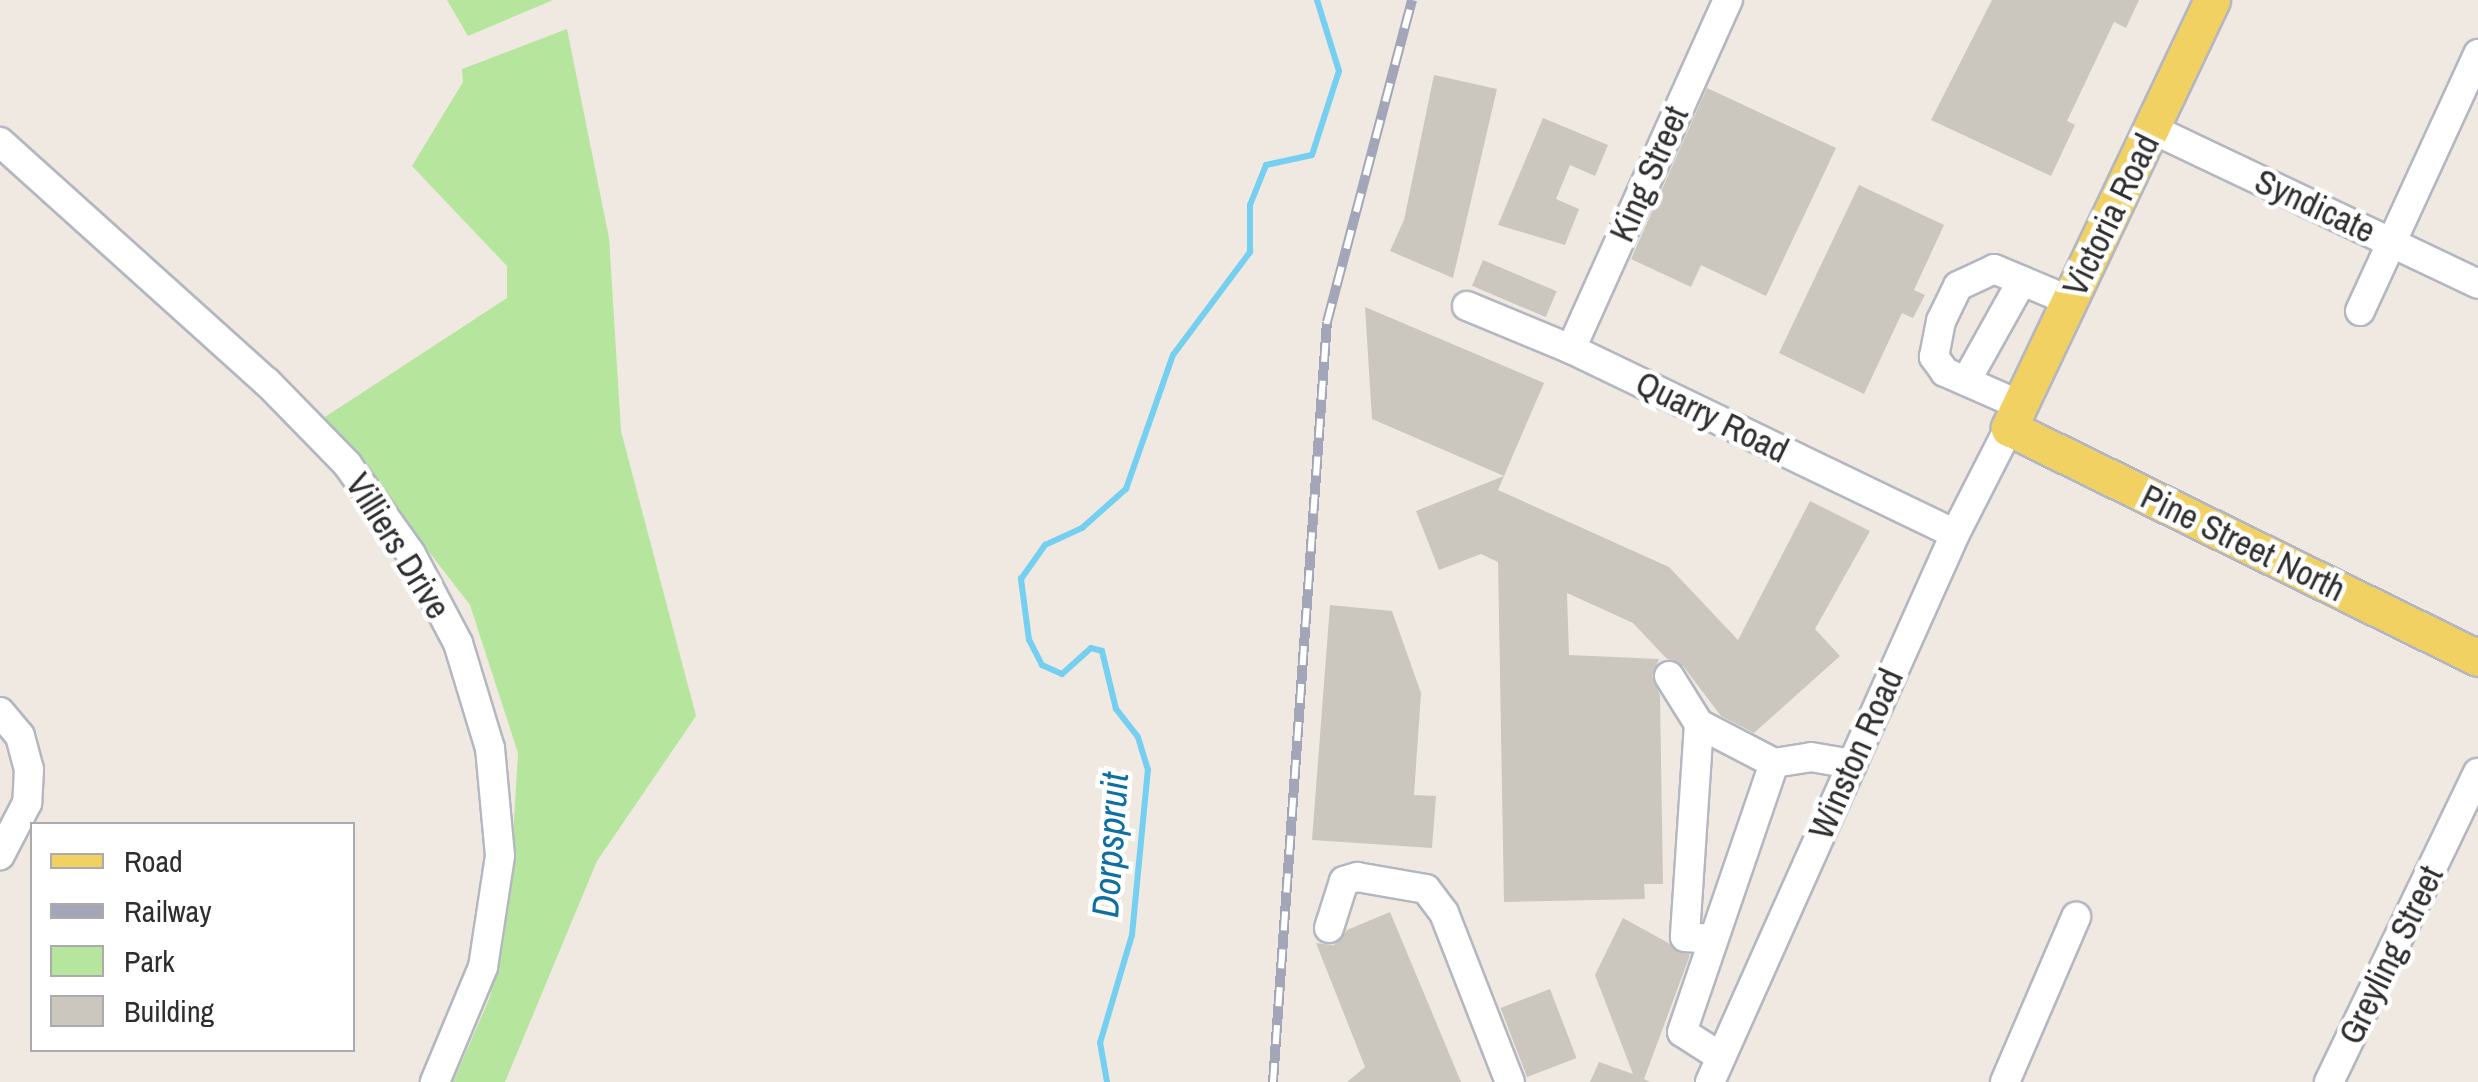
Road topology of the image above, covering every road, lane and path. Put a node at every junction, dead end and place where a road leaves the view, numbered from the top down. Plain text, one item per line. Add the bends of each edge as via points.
1 (1728, 0) edge
2 (2212, 0) edge
3 (2478, 54) edge
4 (2152, 129) junction
5 (0, 142) edge
6 (2390, 242) junction
7 (2022, 280) junction
8 (2478, 284) edge
9 (2070, 300) junction
10 (1466, 306) dead end
11 (2360, 311) dead end
12 (1570, 349) junction
13 (1966, 381) junction
14 (2014, 417) junction
15 (1954, 534) junction
16 (2478, 658) edge
17 (1669, 676) dead end
18 (0, 712) edge
19 (1699, 724) junction
20 (1774, 763) junction
21 (1852, 764) junction
22 (2478, 773) edge
23 (0, 855) edge
24 (2076, 916) dead end
25 (1329, 928) dead end
26 (1712, 939) junction
27 (1716, 1075) edge
28 (435, 1082) edge
29 (1510, 1082) edge
30 (2005, 1082) edge
31 (2329, 1082) edge

1 - 12 street, King Street
2 - 4 main road, Victoria Road
3 - 6 street
4 - 6 street, Syndicate
4 - 9 main road, Victoria Road
5 - 28 street, Villiers Drive via 267,382 347,464 411,554 458,643 490,748 500,856 483,967
6 - 8 street, Syndicate
6 - 11 street
7 - 9 street
7 - 13 street
7 - 13 street via 1994,269 1958,286 1941,320 1934,357 1945,372
9 - 14 main road, Victoria Road
10 - 12 street, Quarry Road
12 - 15 street, Quarry Road
13 - 14 street
14 - 15 street, Winston Road
14 - 16 main road, Pine Street North
15 - 21 street, Winston Road
17 - 19 street
18 - 23 street via 20,736 29,769 26,803
19 - 20 street
19 - 26 street via 1685,937
20 - 21 street via 1812,757
20 - 26 street
21 - 27 street, Winston Road
22 - 31 street, Greyling Street
24 - 30 street
25 - 29 street via 1344,881 1357,877 1426,889 1444,913
26 - 27 street via 1682,1032

